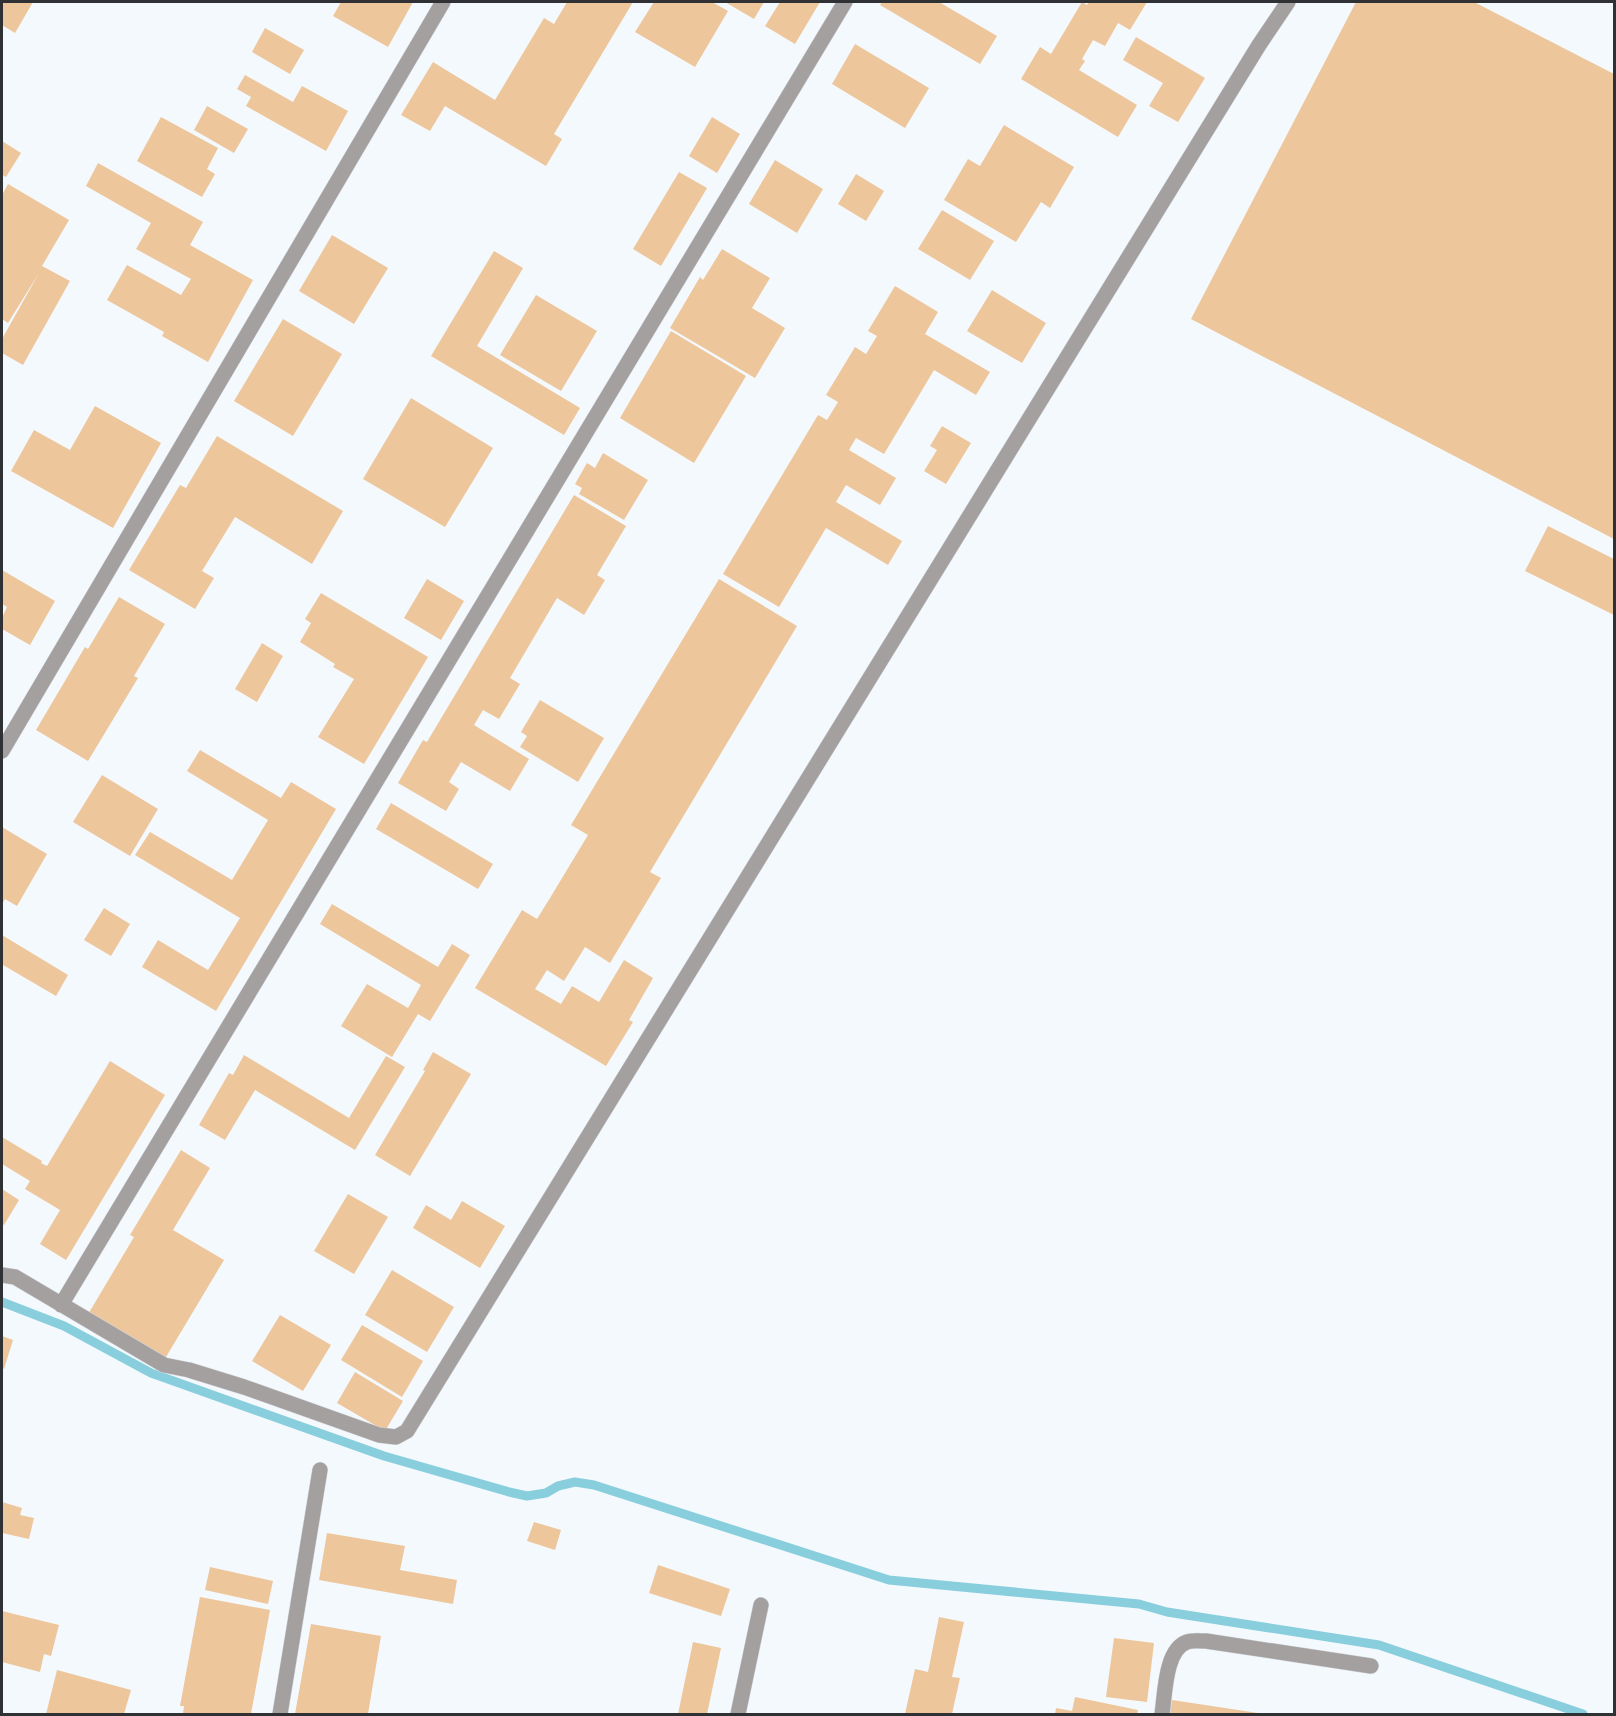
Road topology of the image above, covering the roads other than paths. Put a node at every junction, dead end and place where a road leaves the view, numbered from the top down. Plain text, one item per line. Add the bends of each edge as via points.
1 (443, 2) edge
2 (845, 2) edge
3 (1288, 2) edge
4 (2, 751) edge
5 (2, 1275) edge
6 (61, 1305) junction
7 (320, 1470) dead end
8 (761, 1605) dead end
9 (1371, 1666) dead end
10 (280, 1714) edge
11 (738, 1714) edge
12 (1162, 1714) edge

1 - 4 street
2 - 6 street
3 - 6 street via 407,1431 396,1437 379,1435 233,1384 164,1365
5 - 6 street via 15,1277
7 - 10 street
8 - 11 street
9 - 12 street via 1206,1641 1187,1642 1175,1650 1169,1664

